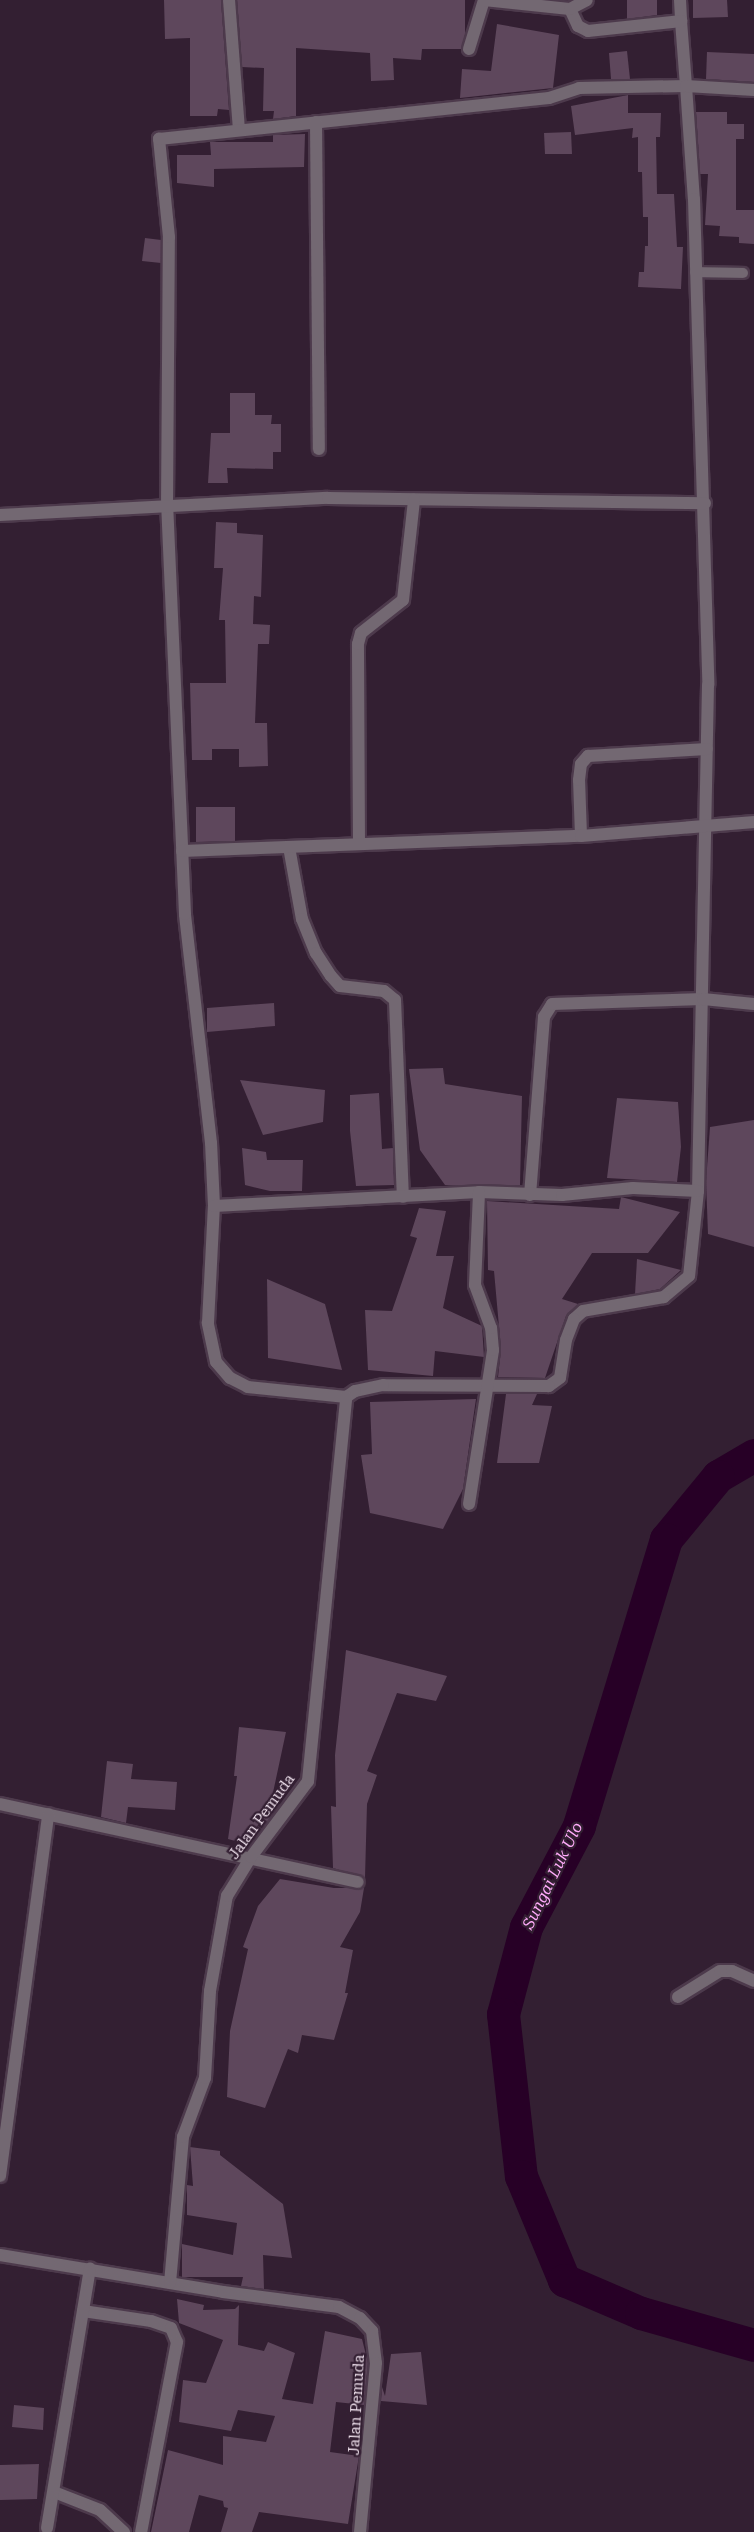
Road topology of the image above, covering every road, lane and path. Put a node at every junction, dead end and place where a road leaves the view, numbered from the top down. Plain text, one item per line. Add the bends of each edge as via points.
1 (229, 0) edge
2 (493, 0) edge
3 (587, 0) edge
4 (680, 0) edge
5 (570, 9) junction
6 (681, 21) junction
7 (470, 49) dead end
8 (686, 86) junction
9 (754, 90) edge
10 (316, 122) junction
11 (239, 129) junction
12 (695, 272) junction
13 (743, 273) dead end
14 (319, 449) dead end
15 (414, 500) junction
16 (705, 503) junction
17 (167, 506) junction
18 (0, 515) edge
19 (707, 749) junction
20 (754, 822) edge
21 (707, 825) junction
22 (581, 836) junction
23 (359, 844) junction
24 (288, 847) junction
25 (182, 851) junction
26 (703, 999) junction
27 (754, 1004) edge
28 (698, 1191) junction
29 (479, 1192) junction
30 (530, 1195) junction
31 (403, 1197) junction
32 (214, 1206) junction
33 (487, 1388) junction
34 (346, 1397) junction
35 (470, 1504) dead end
36 (0, 1804) edge
37 (48, 1814) junction
38 (251, 1857) junction
39 (358, 1882) dead end
40 (754, 1982) edge
41 (678, 1996) dead end
42 (4, 2129) edge
43 (0, 2176) edge
44 (0, 2255) edge
45 (83, 2267) junction
46 (170, 2283) junction
47 (83, 2311) junction
48 (54, 2492) junction
49 (47, 2528) dead end
50 (124, 2532) edge
51 (141, 2532) edge
52 (360, 2532) edge

1 - 11 street
2 - 5 street
2 - 7 street via 481,4
3 - 5 street
4 - 6 street
5 - 6 street via 585,31
6 - 8 street
8 - 9 street
8 - 10 street via 579,88 549,98
8 - 12 street
10 - 11 street
10 - 14 street
11 - 17 street via 166,136 157,150 169,245
12 - 13 lane
12 - 16 street
15 - 16 street
15 - 17 street via 328,498
15 - 23 street via 403,600 361,633 358,644
16 - 19 street
17 - 18 street
17 - 25 street
19 - 21 street
19 - 22 street via 588,756 581,764 579,780
20 - 21 street
21 - 22 street
21 - 26 street
22 - 23 street
23 - 24 street
24 - 25 street
24 - 31 street via 302,919 331,976 340,986 384,992 394,1000
25 - 32 street via 185,914 206,1076
26 - 27 street
26 - 28 street
26 - 30 street via 552,1004 544,1017
28 - 30 street via 633,1188
28 - 33 street via 693,1261 689,1276 680,1285 664,1297 584,1311 574,1319 560,1378 549,1386
29 - 30 street
29 - 31 street
29 - 33 street via 475,1285 493,1338
31 - 32 street
32 - 34 street via 208,1323 216,1362 230,1378 248,1387
33 - 34 street via 383,1385
33 - 35 street
34 - 38 street, Jalan Pemuda via 308,1781
36 - 37 street
37 - 38 street
37 - 42 street
38 - 39 street
38 - 46 street, Jalan Pemuda via 227,1896 214,1955 205,2078 183,2137
40 - 41 street via 732,1971 720,1971
42 - 43 street
44 - 45 street, Jalan Pemuda
45 - 46 street, Jalan Pemuda
45 - 47 street
46 - 52 street, Jalan Pemuda via 339,2307 360,2318 372,2331 375,2372
47 - 48 street
47 - 51 street via 151,2321 171,2328 177,2342
48 - 49 street
48 - 50 street via 99,2510

